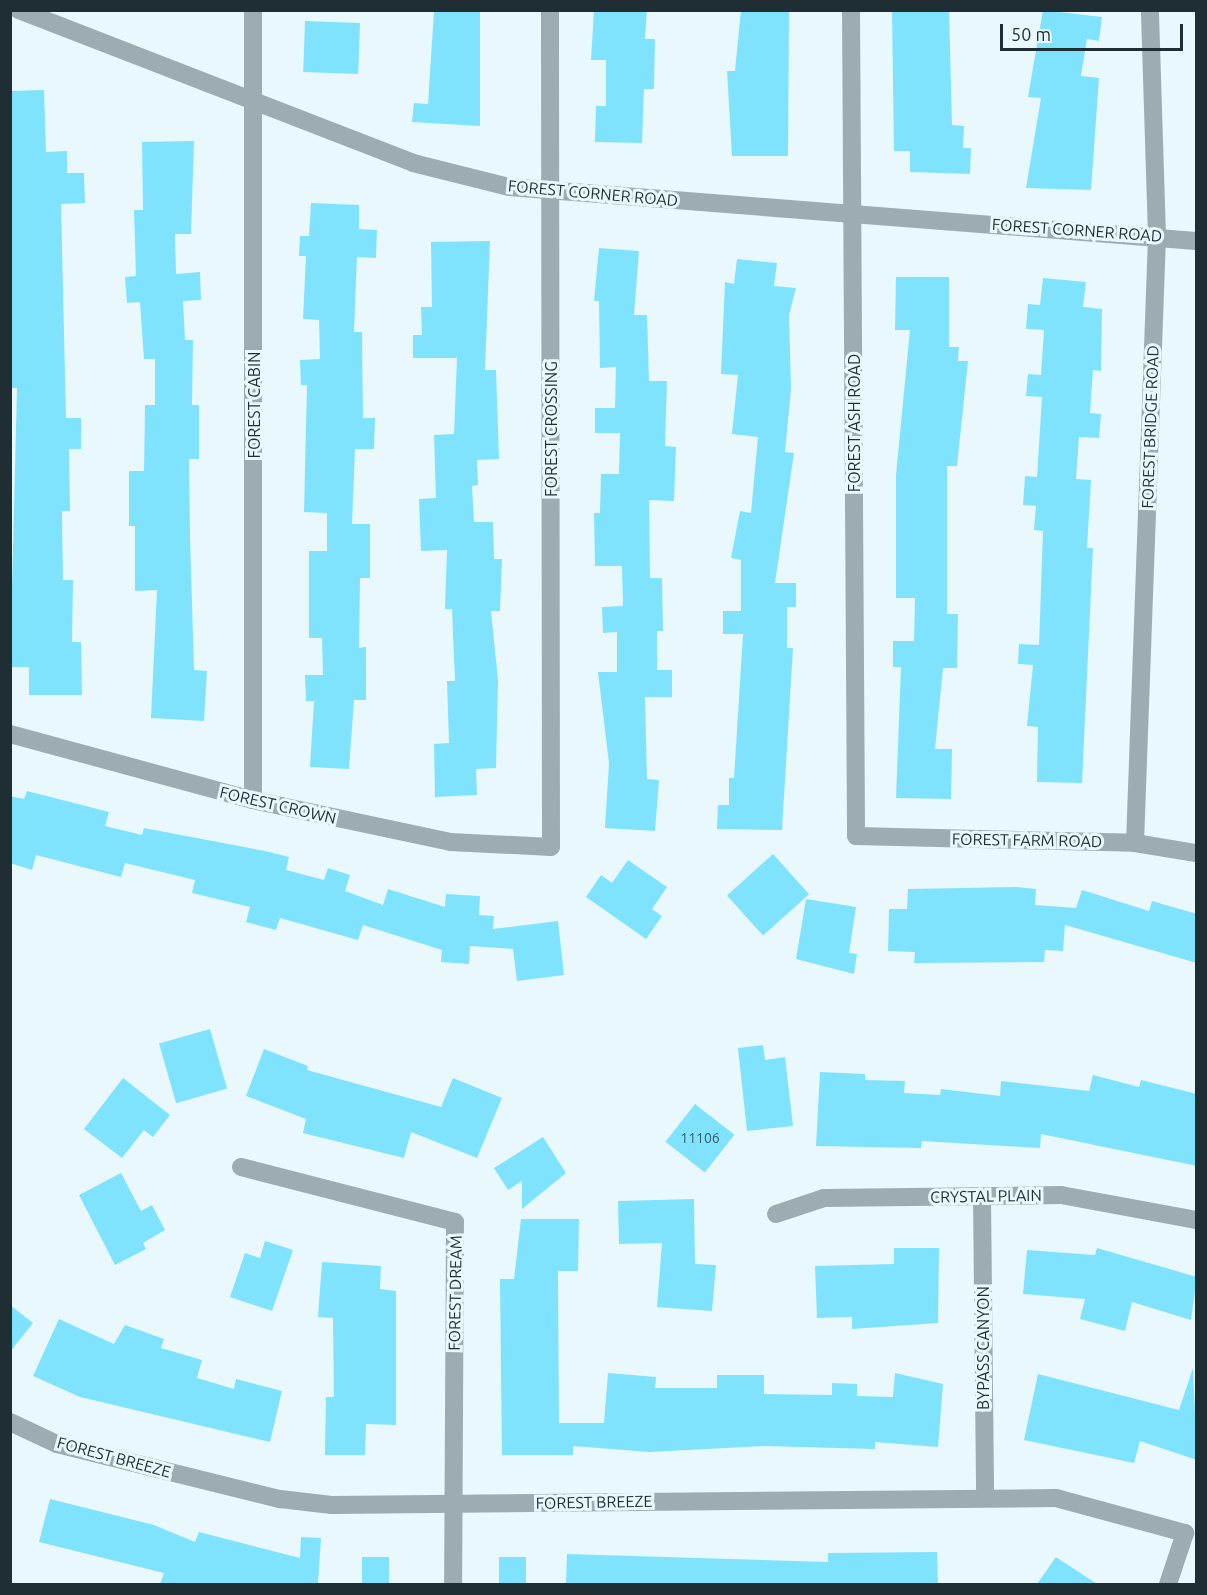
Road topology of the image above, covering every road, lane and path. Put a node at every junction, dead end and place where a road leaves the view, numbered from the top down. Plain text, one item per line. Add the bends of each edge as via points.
1 (19, 10) edge
2 (253, 10) edge
3 (550, 10) edge
4 (851, 10) edge
5 (1150, 10) edge
6 (254, 103) junction
7 (551, 192) junction
8 (853, 213) junction
9 (1157, 236) junction
10 (1197, 241) edge
11 (10, 735) edge
12 (253, 801) junction
13 (856, 836) joint
14 (1135, 843) junction
15 (551, 847) joint
16 (1197, 853) edge
17 (241, 1167) dead end
18 (982, 1197) junction
19 (777, 1214) dead end
20 (1197, 1220) edge
21 (10, 1422) edge
22 (985, 1498) junction
23 (452, 1504) junction
24 (453, 1584) edge
25 (1168, 1584) edge

1 - 6 street, FOREST CORNER ROAD
2 - 6 street, FOREST CABIN
3 - 7 street, FOREST CROSSING
4 - 8 street, FOREST ASH ROAD
5 - 9 street, FOREST BRIDGE ROAD
6 - 7 street, FOREST CORNER ROAD via 413,163
6 - 12 street, FOREST CABIN
7 - 8 street, FOREST CORNER ROAD
7 - 15 street, FOREST CROSSING
8 - 9 street, FOREST CORNER ROAD
8 - 13 street, FOREST ASH ROAD
9 - 10 street, FOREST CORNER ROAD
9 - 14 street, FOREST BRIDGE ROAD
11 - 12 street, FOREST CROWN
12 - 15 street, FOREST CROWN via 450,843
13 - 14 street, FOREST FARM ROAD
14 - 16 street, FOREST FARM ROAD
17 - 23 street, FOREST DREAM via 455,1222
18 - 19 street, CRYSTAL PLAIN via 824,1198
18 - 20 street, CRYSTAL PLAIN via 1101,1198
18 - 22 street, BYPASS CANYON
21 - 23 street, FOREST BREEZE via 57,1444 280,1499 332,1505
22 - 23 street, FOREST BREEZE
22 - 25 street, FOREST BREEZE via 1056,1498 1185,1533
23 - 24 street, FOREST DREAM

